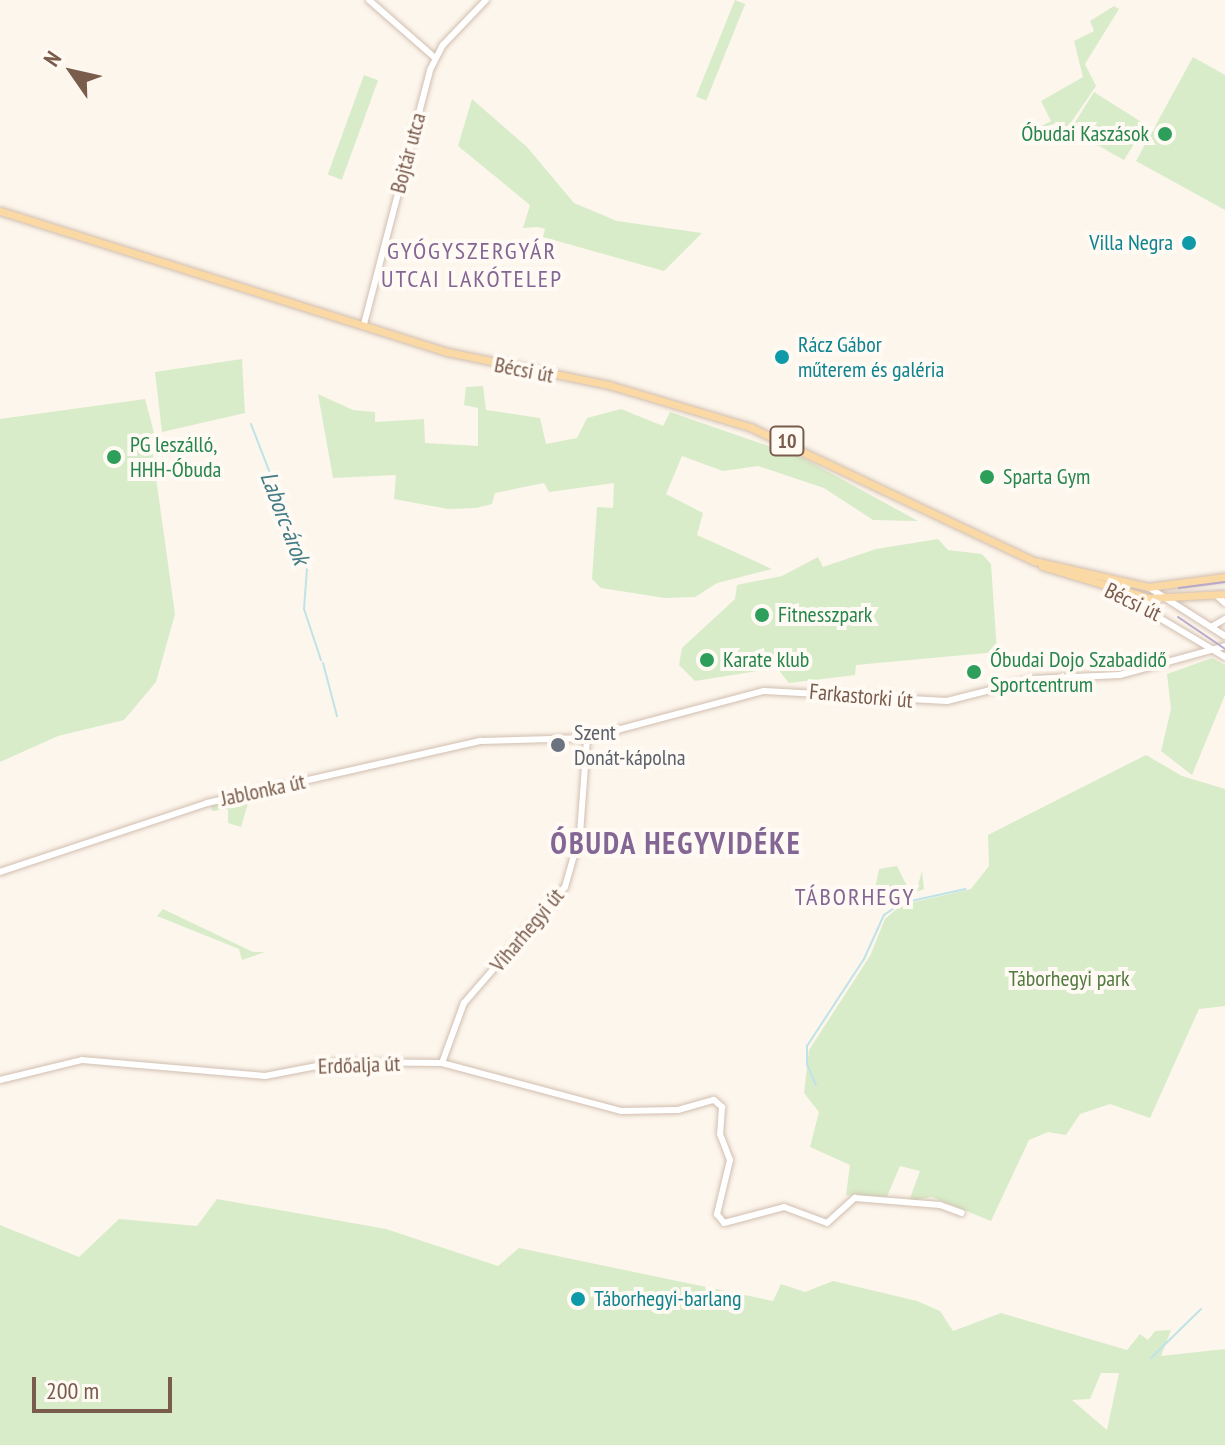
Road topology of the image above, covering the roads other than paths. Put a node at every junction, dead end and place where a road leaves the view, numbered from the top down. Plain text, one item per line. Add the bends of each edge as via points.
1 (369, 0) edge
2 (486, 0) edge
3 (435, 58) junction
4 (0, 211) edge
5 (364, 324) junction
6 (1034, 561) junction
7 (1225, 577) edge
8 (1103, 586) junction
9 (1148, 587) junction
10 (1220, 595) edge
11 (1173, 601) junction
12 (1225, 603) edge
13 (1225, 619) edge
14 (1211, 627) junction
15 (1190, 633) junction
16 (1225, 635) edge
17 (1224, 646) edge
18 (1213, 649) junction
19 (1191, 656) junction
20 (1225, 656) edge
21 (587, 738) junction
22 (532, 740) joint
23 (0, 872) edge
24 (442, 1063) junction
25 (0, 1080) edge
26 (962, 1213) dead end

1 - 3 street
2 - 3 street, Bojtár utca
3 - 5 street, Bojtár utca
4 - 5 main road, Bécsi út / 10
5 - 6 main road, Bécsi út / 10 via 486,363 609,385 750,427
6 - 8 main road, Bécsi út / 10
6 - 9 main road, Bécsi út / 10
7 - 9 main road
8 - 11 main road, 10
8 - 15 street, Bécsi út
9 - 11 street, Bécsi út
10 - 11 main road
10 - 12 street
11 - 14 street, Bécsi út
13 - 14 street
14 - 16 street, Bécsi út
15 - 18 street, Bécsi út
15 - 19 street
16 - 17 street
16 - 18 street
17 - 18 street, Farkastorki út
17 - 20 street
18 - 19 street, Farkastorki út
18 - 20 street, Bécsi út
19 - 21 street, Farkastorki út via 1113,676 1034,679 941,702 764,691
21 - 22 street, Farkastorki út
21 - 24 street, Viharhegyi út via 580,834 565,887 464,1003
22 - 23 street, Jablonka út via 481,741 220,799
24 - 25 street, Erdőalja út via 343,1062 265,1076 82,1060
24 - 26 street, Erdőalja út via 621,1111 678,1110 714,1100 722,1107 720,1134 730,1160 720,1220 735,1223 784,1207 827,1223 855,1198 940,1205

